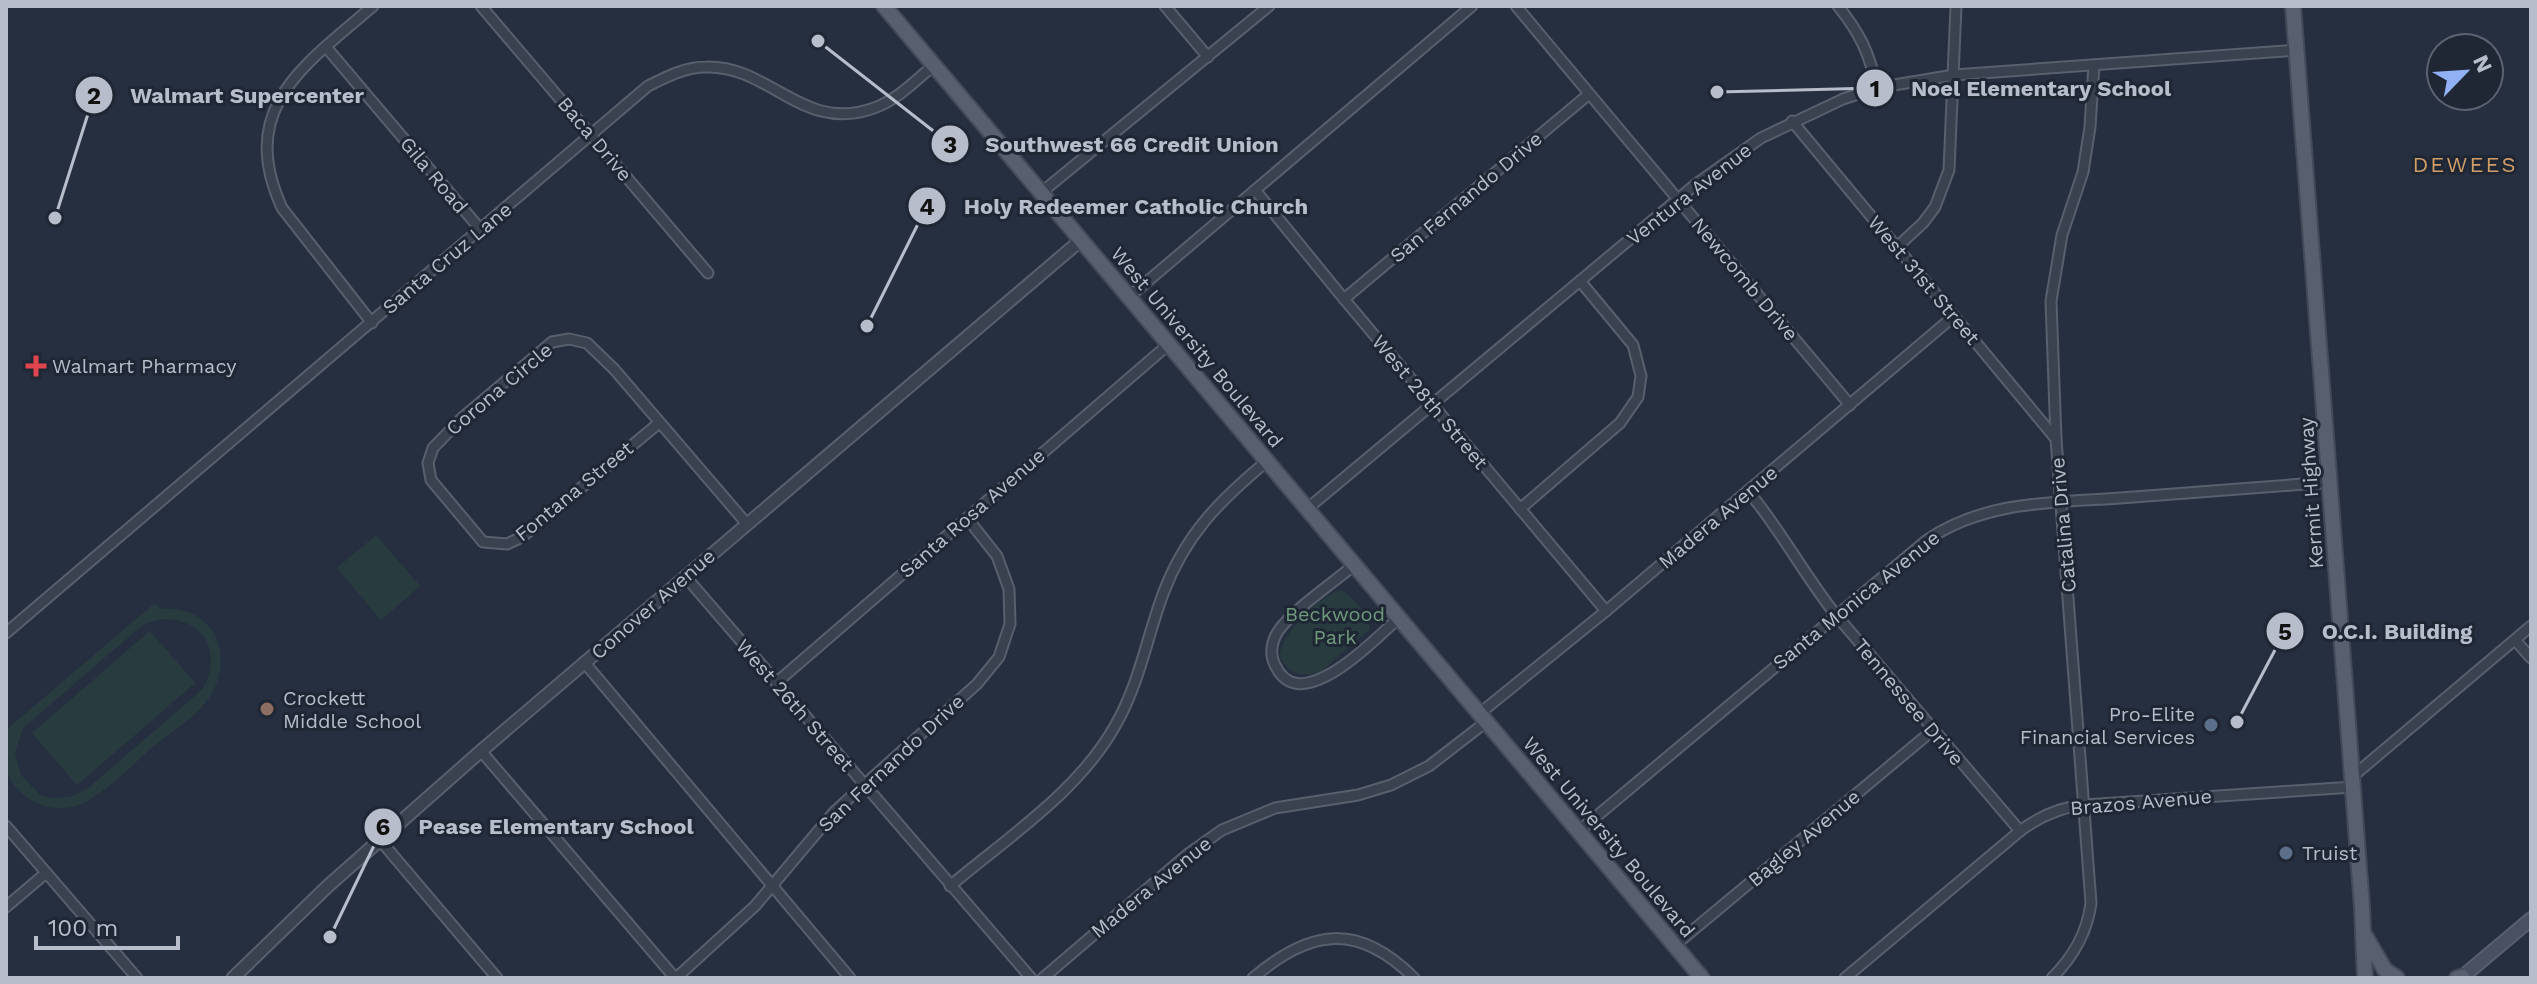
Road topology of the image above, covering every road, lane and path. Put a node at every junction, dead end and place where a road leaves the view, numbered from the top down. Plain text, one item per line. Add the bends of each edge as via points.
1 (373, 6) edge
2 (481, 6) edge
3 (884, 6) edge
4 (1165, 6) edge
5 (1269, 6) edge
6 (1472, 6) edge
7 (1516, 6) edge
8 (1838, 6) edge
9 (1956, 6) edge
10 (2293, 6) edge
11 (326, 47) junction
12 (2297, 50) junction
13 (1208, 57) junction
14 (934, 65) junction
15 (2094, 65) junction
16 (1954, 75) junction
17 (1876, 88) junction
18 (1589, 94) junction
19 (1792, 121) junction
20 (592, 135) junction
21 (1255, 190) junction
22 (1042, 192) junction
23 (1678, 199) junction
24 (481, 230) junction
25 (1081, 240) junction
26 (1897, 247) junction
27 (708, 273) dead end
28 (1580, 281) junction
29 (1129, 297) junction
30 (1344, 299) junction
31 (1954, 316) junction
32 (372, 323) junction
33 (1169, 344) junction
34 (1433, 405) junction
35 (1850, 405) junction
36 (659, 423) junction
37 (2056, 439) junction
38 (1267, 461) junction
39 (2330, 482) junction
40 (1748, 491) junction
41 (2062, 503) junction
42 (1307, 509) junction
43 (1520, 509) junction
44 (967, 518) junction
45 (747, 524) junction
46 (483, 542) joint
47 (1354, 565) junction
48 (685, 576) junction
49 (1606, 611) junction
50 (1836, 615) junction
51 (1399, 618) junction
52 (2531, 626) edge
53 (6, 633) edge
54 (2515, 640) junction
55 (2531, 658) edge
56 (584, 662) junction
57 (776, 683) junction
58 (1483, 718) junction
59 (1933, 730) junction
60 (481, 751) junction
61 (2352, 782) junction
62 (863, 784) junction
63 (2085, 805) junction
64 (6, 826) edge
65 (1579, 831) junction
66 (2020, 831) junction
67 (380, 840) junction
68 (46, 873) junction
69 (950, 886) junction
70 (773, 887) junction
71 (6, 907) edge
72 (2531, 919) edge
73 (2363, 933) junction
74 (1674, 946) junction
75 (2363, 955) junction
76 (137, 978) edge
77 (233, 978) edge
78 (497, 978) edge
79 (676, 978) edge
80 (850, 978) edge
81 (1031, 978) edge
82 (1043, 978) edge
83 (1253, 978) edge
84 (1414, 978) edge
85 (1702, 978) edge
86 (1845, 978) edge
87 (2052, 978) edge
88 (2354, 978) edge
89 (2365, 978) edge
90 (2397, 978) edge
91 (2460, 978) edge

1 - 11 street
2 - 20 street, Baca Drive
3 - 14 main road, West University Boulevard
4 - 13 street
5 - 13 street
6 - 21 street
7 - 18 street, Newcomb Drive
8 - 17 street via 1867,50
9 - 16 street
10 - 12 main road, Kermit Highway
11 - 24 street, Gila Road
11 - 32 street via 296,73 275,108 268,169 282,208
12 - 15 street, Ventura Avenue
12 - 39 main road, Kermit Highway
13 - 22 street
14 - 20 street, Santa Cruz Lane via 890,101 840,114 795,103 746,75 695,68 648,86
14 - 22 main road, West University Boulevard
15 - 16 street, Ventura Avenue
15 - 37 street, Catalina Drive via 2083,172 2062,235 2051,301
16 - 17 street, Ventura Avenue
16 - 26 street via 1952,149 1944,189 1923,223
17 - 19 street, Ventura Avenue
18 - 23 street, Newcomb Drive
18 - 30 street, San Fernando Drive
19 - 23 street, Ventura Avenue
19 - 26 street, West 31st Street
20 - 24 street, Santa Cruz Lane
20 - 27 street, Baca Drive
21 - 29 street
21 - 30 street, West 28th Street
22 - 25 main road, West University Boulevard
23 - 28 street, Ventura Avenue
23 - 35 street, Newcomb Drive
24 - 32 street, Santa Cruz Lane
25 - 29 main road, West University Boulevard
25 - 45 street, Conover Avenue
26 - 31 street, West 31st Street
28 - 34 street, Ventura Avenue
28 - 43 street via 1633,345 1640,365 1638,397 1620,423
29 - 33 main road, West University Boulevard
30 - 34 street, West 28th Street
31 - 35 street, Madera Avenue
31 - 37 street, West 31st Street
32 - 53 street, Santa Cruz Lane
33 - 38 main road, West University Boulevard
33 - 44 street, Santa Rosa Avenue
34 - 42 street, Ventura Avenue
34 - 43 street, West 28th Street
35 - 40 street, Madera Avenue
36 - 45 street, Corona Circle
36 - 46 street, Fontana Street via 522,537 507,544
36 - 46 street, Corona Circle via 595,349 578,340 552,342 462,418 430,454 431,480
37 - 41 street, Catalina Drive
38 - 42 main road, West University Boulevard
38 - 69 street via 1199,526 1177,561 1134,684 1115,726 1089,763
39 - 41 street, Santa Monica Avenue
39 - 61 main road, Kermit Highway
40 - 49 street, Madera Avenue
40 - 50 street, Tennessee Drive
41 - 50 street, Santa Monica Avenue via 1961,520
41 - 63 street, Catalina Drive
42 - 47 main road, West University Boulevard
43 - 49 street, West 28th Street
44 - 57 street, Santa Rosa Avenue
44 - 62 street, San Fernando Drive via 1004,572 1011,606 1006,641 977,684
45 - 48 street, Conover Avenue
47 - 51 main road, West University Boulevard
47 - 51 street via 1279,629 1272,660 1281,675 1301,684 1323,679
48 - 56 street, Conover Avenue
48 - 57 street, West 26th Street
49 - 58 street, Madera Avenue
50 - 59 street, Tennessee Drive
50 - 65 street, Santa Monica Avenue
51 - 58 main road, West University Boulevard
52 - 54 street
54 - 55 street
54 - 61 street
56 - 60 street, Conover Avenue
56 - 70 street
57 - 62 street, West 26th Street
58 - 65 main road, West University Boulevard
58 - 82 street, Madera Avenue via 1438,760 1405,779 1358,795 1275,808 1222,830
59 - 66 street, Tennessee Drive
59 - 74 street, Bagley Avenue
60 - 67 street, Conover Avenue
60 - 79 street
61 - 63 street, Brazos Avenue
61 - 73 main road, Kermit Highway
62 - 69 street, West 26th Street
62 - 70 street, San Fernando Drive via 812,836
63 - 66 street, Brazos Avenue via 2050,813
63 - 87 street, Catalina Drive via 2091,910 2077,948
64 - 68 street
65 - 74 main road, West University Boulevard
66 - 86 street, Brazos Avenue
67 - 77 street, Conover Avenue
67 - 78 street
68 - 71 street
68 - 76 street
69 - 81 street, West 26th Street
70 - 79 street, San Fernando Drive
70 - 80 street
72 - 91 main road
73 - 75 main road, Kermit Highway
73 - 90 main road via 2385,970
74 - 85 main road, West University Boulevard
75 - 88 main road
75 - 89 main road, Kermit Highway
83 - 84 street via 1290,950 1328,939 1371,946

